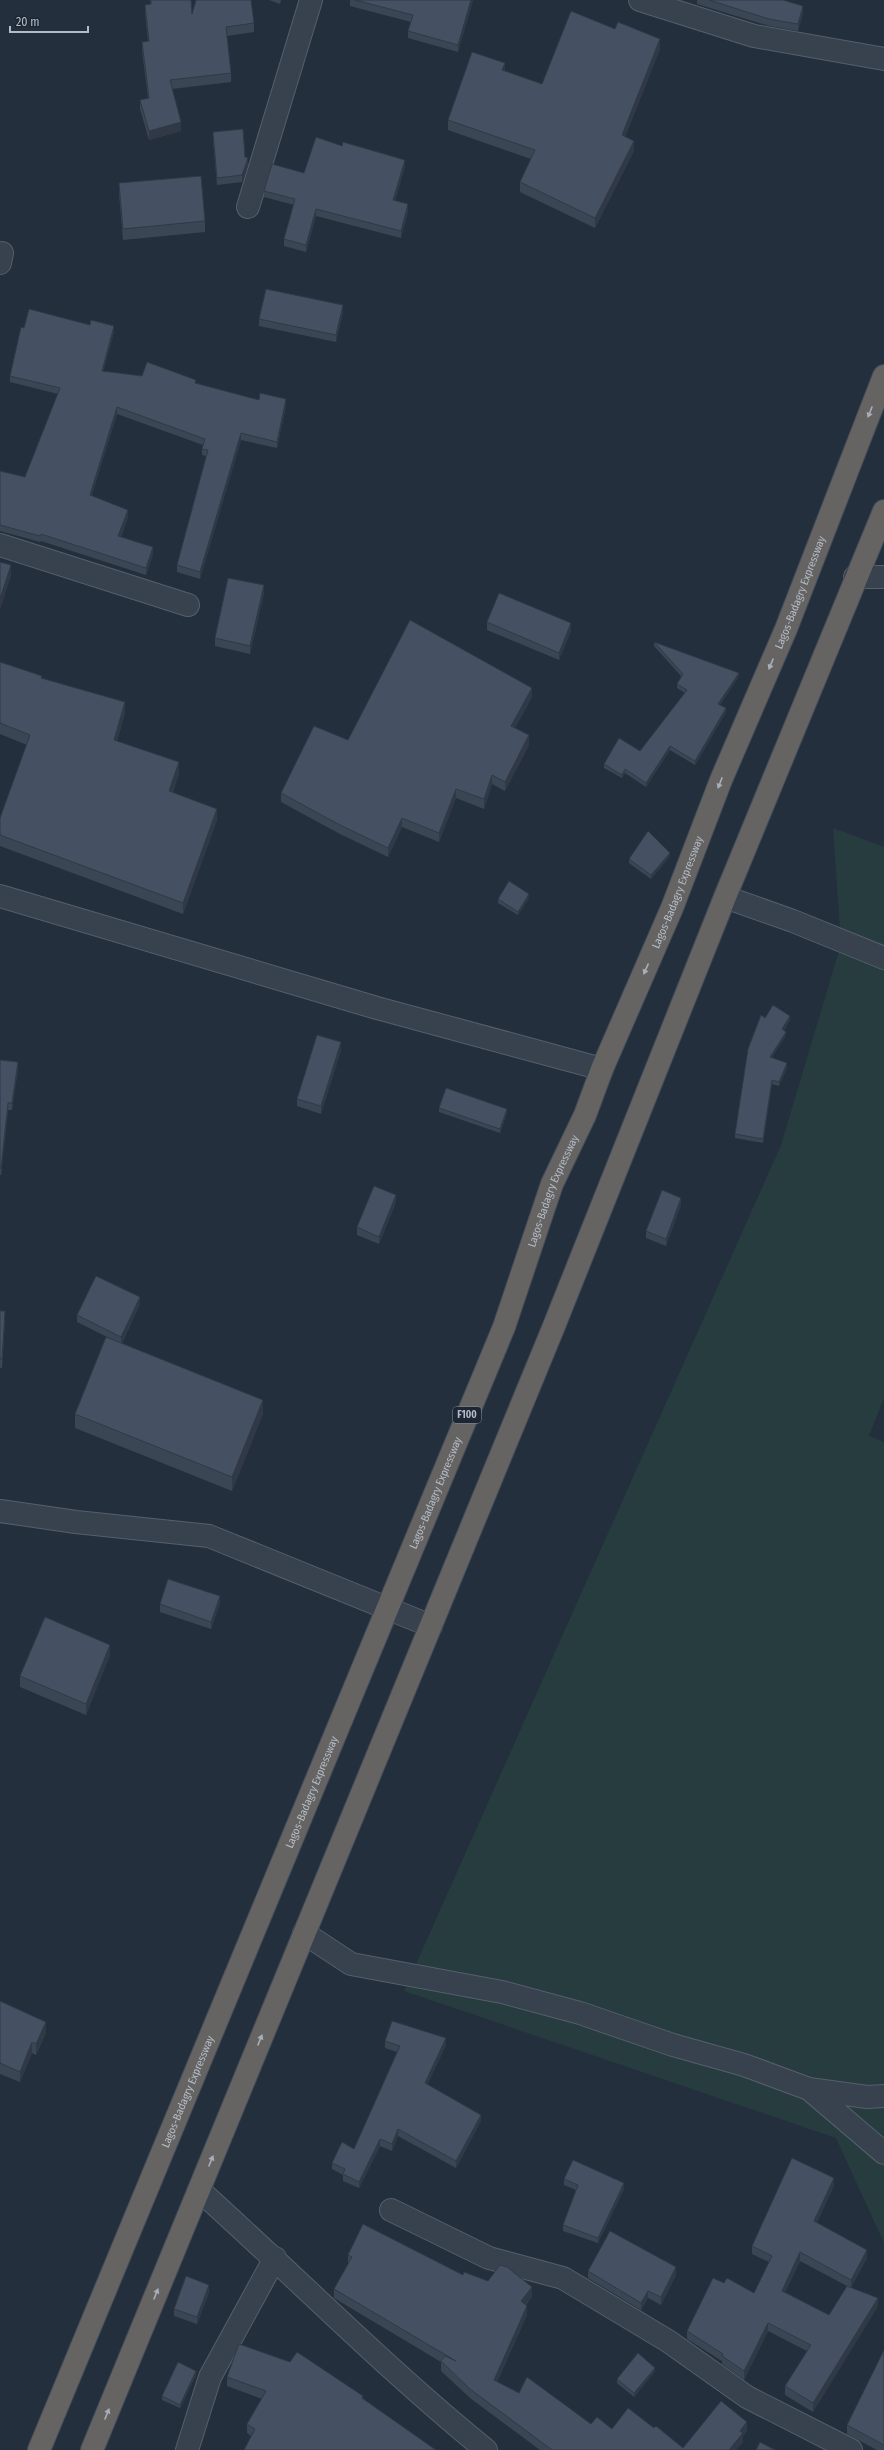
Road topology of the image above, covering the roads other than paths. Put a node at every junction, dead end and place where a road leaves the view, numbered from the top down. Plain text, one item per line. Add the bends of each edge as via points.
1 (311, 0) edge
2 (640, 0) edge
3 (884, 59) edge
4 (248, 207) dead end
5 (884, 376) edge
6 (884, 512) edge
7 (0, 545) edge
8 (855, 577) junction
9 (884, 577) edge
10 (188, 605) dead end
11 (0, 896) edge
12 (725, 897) junction
13 (884, 958) edge
14 (602, 1069) junction
15 (0, 1511) edge
16 (387, 1608) junction
17 (431, 1626) junction
18 (304, 1933) junction
19 (809, 2089) junction
20 (884, 2096) edge
21 (884, 2153) edge
22 (199, 2190) junction
23 (391, 2210) dead end
24 (275, 2258) junction
25 (39, 2450) edge
26 (92, 2450) edge
27 (187, 2450) edge
28 (486, 2450) edge
29 (850, 2450) edge

1 - 4 street
2 - 3 street via 754,36
5 -> 14 highway, Lagos-Badagry Expressway / F100 via 786,629 721,780 672,908
6 - 8 highway
7 - 10 street
8 - 9 street
8 - 12 highway via 840,621
11 - 14 street via 377,1008
12 - 13 street
12 - 17 highway
14 - 16 highway, Lagos-Badagry Expressway / F100 via 585,1115 552,1184 504,1327
15 - 16 street via 209,1536
16 - 17 street
16 - 25 highway, Lagos-Badagry Expressway / F100
17 - 18 highway
18 - 19 street via 351,1964 502,1992 580,2013 744,2065
22 -> 18 highway
19 - 20 street via 867,2098
19 - 21 street
22 - 24 street
26 -> 22 highway
23 - 29 street via 489,2258 563,2278 668,2342 747,2397
24 - 27 street via 210,2377
24 - 28 street via 432,2406

